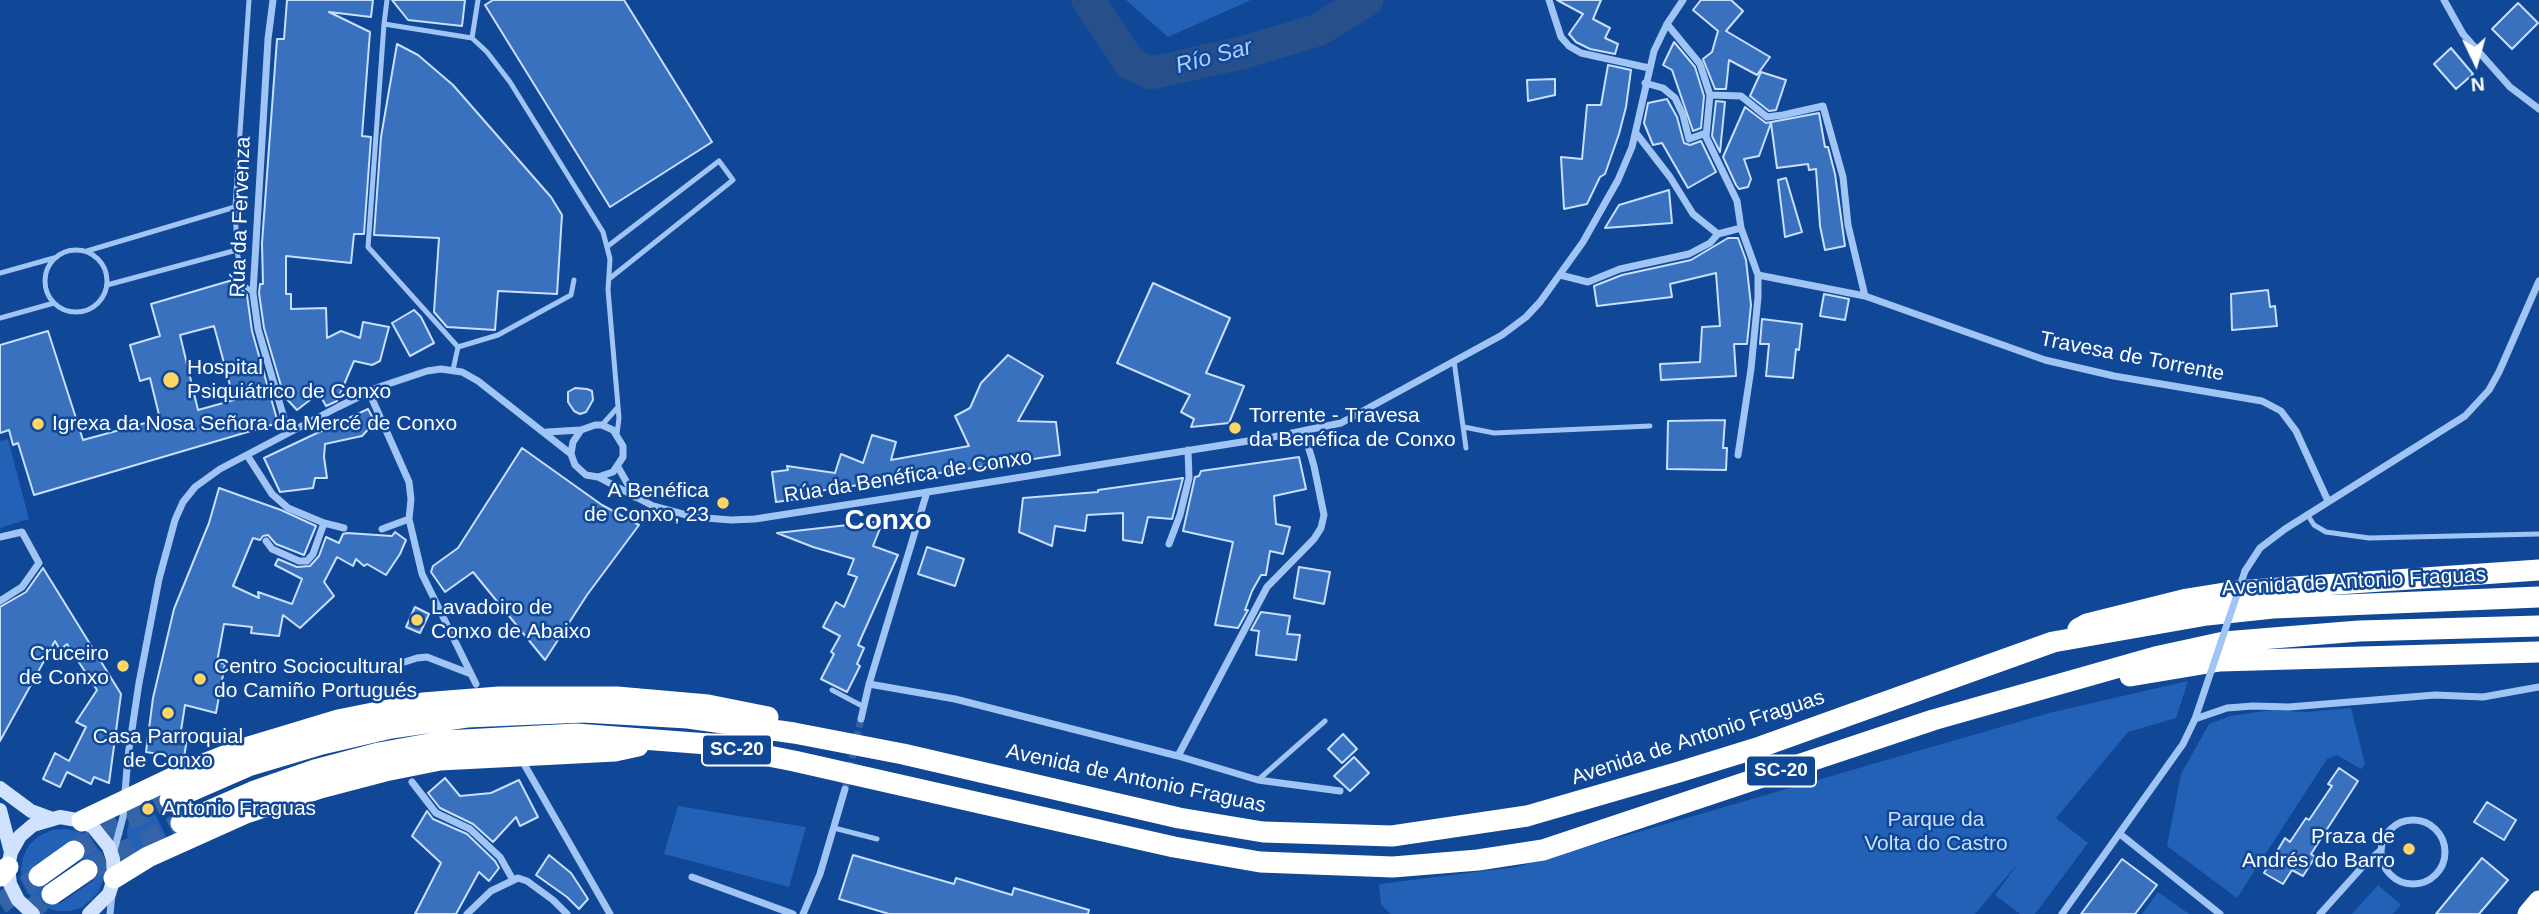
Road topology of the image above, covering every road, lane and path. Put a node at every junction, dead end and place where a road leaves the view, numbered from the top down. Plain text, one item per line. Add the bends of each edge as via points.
1 (249, 0) edge
2 (273, 0) edge
3 (387, 0) edge
4 (478, 0) edge
5 (1549, 0) edge
6 (1683, 0) edge
7 (2444, 0) edge
8 (384, 24) junction
9 (1667, 24) junction
10 (472, 38) junction
11 (1649, 68) junction
12 (1645, 83) junction
13 (1710, 95) junction
14 (2539, 110) edge
15 (1636, 133) junction
16 (1706, 133) junction
17 (235, 208) junction
18 (1741, 228) junction
19 (1718, 234) junction
20 (608, 246) junction
21 (237, 250) junction
22 (86, 251) junction
23 (54, 258) junction
24 (0, 273) edge
25 (1560, 275) junction
26 (1758, 275) junction
27 (609, 279) junction
28 (574, 280) dead end
29 (2539, 281) edge
30 (107, 285) junction
31 (253, 293) junction
32 (1864, 296) junction
33 (54, 303) junction
34 (0, 318) edge
35 (458, 347) junction
36 (1454, 361) junction
37 (453, 370) junction
38 (369, 392) junction
39 (618, 407) junction
40 (602, 425) junction
41 (1650, 426) dead end
42 (1464, 427) junction
43 (581, 430) junction
44 (288, 432) junction
45 (546, 432) junction
46 (1304, 432) junction
47 (617, 434) junction
48 (1466, 448) dead end
49 (1188, 450) junction
50 (247, 454) junction
51 (571, 454) junction
52 (1738, 455) dead end
53 (618, 467) junction
54 (598, 477) junction
55 (927, 492) junction
56 (635, 498) junction
57 (2328, 501) junction
58 (2307, 514) junction
59 (409, 519) junction
60 (324, 523) junction
61 (344, 528) dead end
62 (382, 529) dead end
63 (2539, 534) edge
64 (0, 537) edge
65 (265, 541) dead end
66 (1170, 544) dead end
67 (2539, 570) edge
68 (2539, 597) edge
69 (0, 601) edge
70 (2539, 626) edge
71 (2053, 642) junction
72 (2539, 652) edge
73 (383, 669) dead end
74 (471, 674) junction
75 (476, 684) dead end
76 (869, 684) junction
77 (2539, 687) edge
78 (832, 690) dead end
79 (2038, 691) junction
80 (864, 707) junction
81 (861, 719) tunnel mouth
82 (2195, 719) junction
83 (1325, 720) dead end
84 (819, 738) junction
85 (663, 741) junction
86 (1178, 756) junction
87 (524, 764) dead end
88 (125, 778) junction
89 (1258, 780) junction
90 (412, 782) dead end
91 (0, 788) edge
92 (845, 789) tunnel mouth
93 (1340, 792) dead end
94 (170, 800) tunnel mouth
95 (125, 802) junction
96 (0, 810) edge
97 (50, 818) junction
98 (76, 819) junction
99 (181, 822) tunnel mouth
100 (834, 828) junction
101 (2120, 834) junction
102 (877, 839) dead end
103 (74, 851) tunnel mouth
104 (2381, 851) junction
105 (7, 865) edge
106 (87, 870) tunnel mouth
107 (113, 873) junction
108 (39, 876) tunnel mouth
109 (692, 877) dead end
110 (513, 880) junction
111 (52, 894) tunnel mouth
112 (2539, 901) edge
113 (33, 914) edge
114 (89, 914) edge
115 (110, 914) edge
116 (467, 914) edge
117 (567, 914) edge
118 (610, 914) edge
119 (793, 914) edge
120 (803, 914) edge
121 (2062, 914) edge
122 (2220, 914) edge
123 (2320, 914) edge
124 (2528, 914) edge

1 - 17 lane
2 - 31 street, Rúa da Fervenza
3 - 8 lane
4 - 10 lane
5 - 11 street via 1569,46
6 - 9 street, Rúa da Benéfica de Conxo
7 - 14 street via 2463,34 2510,87
8 - 10 lane
8 - 35 lane via 369,247
9 - 11 street, Rúa da Benéfica de Conxo
9 - 13 street via 1700,64
10 - 20 lane via 510,82
11 - 12 street, Rúa da Benéfica de Conxo
12 - 15 street, Rúa da Benéfica de Conxo
12 - 16 street via 1663,88 1675,98 1689,139
13 - 16 street
13 - 32 street via 1741,96 1767,117 1823,106 1843,177
15 - 19 street via 1693,214
15 - 25 street, Rúa da Benéfica de Conxo via 1604,207
16 - 18 street via 1737,201
17 - 21 lane
17 - 22 lane
18 - 19 street
18 - 26 street
19 - 25 street via 1689,254 1620,269 1588,282
20 - 27 lane
20 - 27 lane via 719,161 733,180
21 - 30 lane
21 - 31 lane via 244,285
22 - 23 lane via 69,250
22 - 30 lane via 103,264
23 - 24 lane
23 - 33 lane via 45,276
25 - 36 street, Rúa da Benéfica de Conxo via 1520,322
26 - 32 street, Travesa de Torrente
26 - 52 street
27 - 39 lane
28 - 35 lane via 571,295 498,335
29 - 57 street via 2499,372 2465,416
30 - 33 lane via 99,303 81,312
31 - 44 street, Rúa da Fervenza via 258,329
32 - 57 street, Travesa de Torrente via 2045,360 2262,401 2281,411 2296,431
33 - 34 lane
35 - 37 lane
36 - 42 lane
36 - 46 street, Rúa da Benéfica de Conxo via 1352,419
37 - 38 street via 427,370
37 - 45 street, Rúa da Benéfica de Conxo via 478,381
38 - 44 street
38 - 59 street via 409,482
39 - 40 lane
39 - 47 lane
40 - 43 street
40 - 47 street
41 - 42 lane via 1494,433
42 - 48 lane
43 - 45 street
43 - 51 street
44 - 50 street
45 - 51 street, Rúa da Benéfica de Conxo
46 - 49 street, Rúa da Benéfica de Conxo
46 - 86 street via 1324,515 1321,528 1267,587
47 - 53 street via 623,452
49 - 55 street, Rúa da Benéfica de Conxo
49 - 66 street via 1189,478
50 - 60 street via 272,494 288,508
50 - 88 street via 195,487 175,520 153,607
51 - 54 street, Rúa da Benéfica de Conxo via 578,469
53 - 54 street
53 - 56 street
54 - 56 street, Rúa da Benéfica de Conxo
55 - 56 street, Rúa da Benéfica de Conxo via 731,520 694,517
55 - 76 street
57 - 58 street
58 - 63 lane via 2326,531 2369,538
58 - 82 street, bridge via 2260,548 2245,570
59 - 62 street
59 - 74 street via 422,574
60 - 61 street
60 - 65 street via 307,561 272,549
64 - 69 street via 22,532 39,563 22,587
67 - 71 highway via 2212,595 2087,624
68 - 71 highway, Avenida de Antonio Fraguas / SC-20 via 2273,608
70 - 79 highway, SC-20 via 2359,631 2224,642
71 - 84 highway, Avenida de Antonio Fraguas / SC-20 via 1679,772 1527,816 1392,836 1263,832 1179,818
72 - 79 highway via 2220,662
73 - 74 street via 427,657
74 - 75 street
76 - 80 street
76 - 86 street via 955,699
77 - 82 street via 2483,697 2435,695 2227,708
78 - 80 lane
79 - 85 highway, SC-20 via 1933,720 1543,850 1393,867 1260,862 1174,847 794,761 708,744
80 - 81 street
82 - 101 street via 2183,744
83 - 89 lane
84 - 94 highway, Avenida de Antonio Fraguas / SC-20 via 688,718 583,712 467,717 322,744 248,766
84 - 95 highway via 766,716 666,701 559,695 424,703 293,732 191,769
85 - 99 highway, SC-20 via 576,734 445,741 314,770
85 - 107 highway via 615,751 440,760 385,771 279,801
86 - 89 street
87 - 118 street
88 - 95 street
88 - 98 street via 112,801
89 - 93 street
90 - 110 street via 436,813 470,830 500,857
91 - 97 street
92 - 100 street
95 - 98 highway
95 - 107 street
96 - 105 street
97 - 98 street
97 - 105 street via 20,836
98 - 107 street via 102,836
100 - 102 lane
100 - 120 street
101 - 121 street
101 - 122 street
103 - 108 highway
104 - 104 street via 2393,878 2412,885 2439,872 2446,853 2433,826 2414,819 2387,832
104 - 123 street
105 - 113 street via 18,900
106 - 111 highway
107 - 114 street via 104,901
107 - 115 street
109 - 119 street
110 - 116 street via 491,891
110 - 117 street via 527,881
112 - 124 highway

